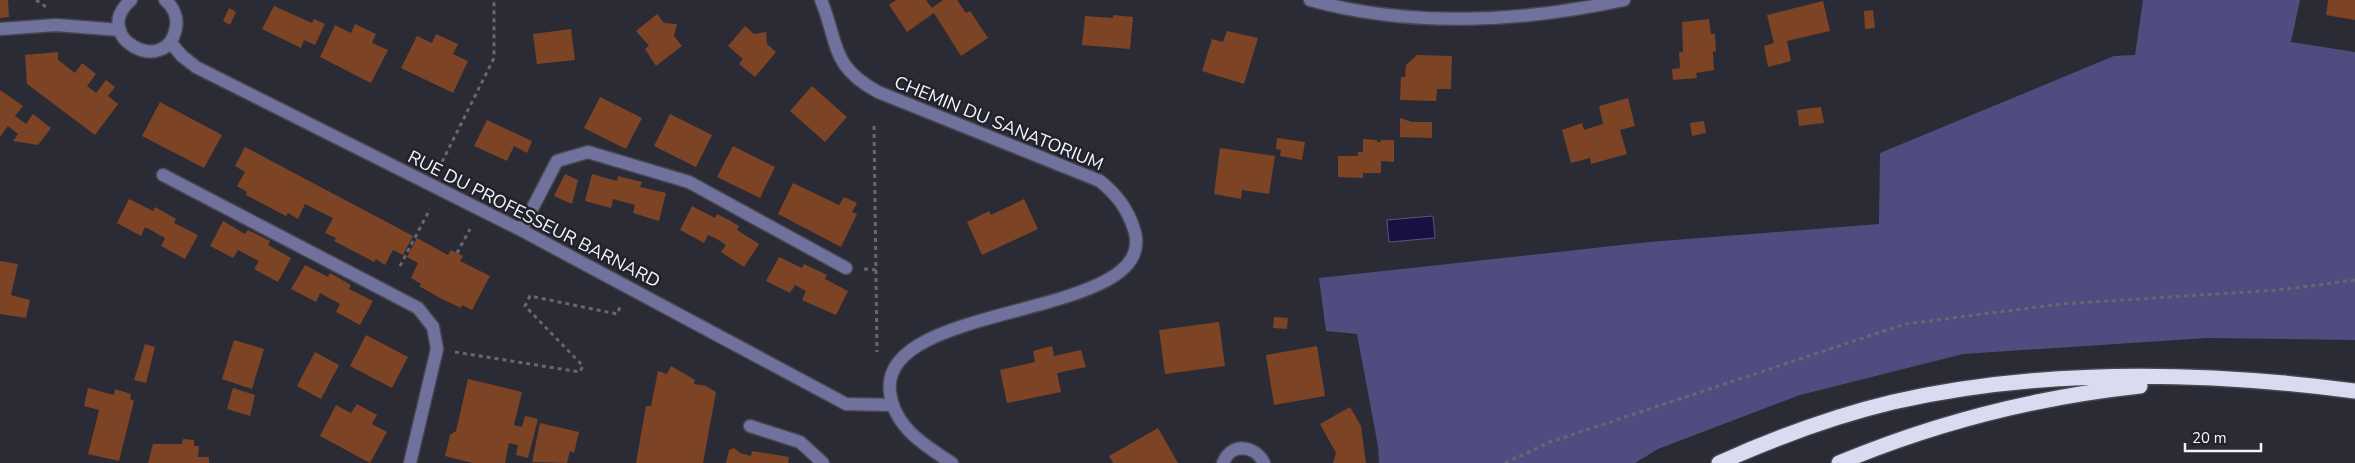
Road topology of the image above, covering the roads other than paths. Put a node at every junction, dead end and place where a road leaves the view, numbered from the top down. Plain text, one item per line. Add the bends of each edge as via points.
1 (131, 0) edge
2 (821, 0) edge
3 (1310, 0) edge
4 (1624, 0) edge
5 (172, 3) edge
6 (0, 29) edge
7 (120, 30) junction
8 (170, 42) junction
9 (163, 175) dead end
10 (521, 230) junction
11 (846, 268) dead end
12 (2272, 383) junction
13 (2355, 391) edge
14 (891, 405) junction
15 (750, 426) dead end
16 (410, 463) edge
17 (823, 463) edge
18 (952, 463) edge
19 (1222, 463) edge
20 (1264, 463) edge
21 (1719, 463) edge
22 (1839, 463) edge

1 - 7 street via 121,12
2 - 14 street, CHEMIN DU SANATORIUM via 836,51 860,83 1100,181 1115,193 1128,212 1136,235 1134,253 1125,270 1105,281 1083,292 940,332 909,353 896,365 889,384
3 - 4 street via 1334,7 1400,16 1487,18 1539,14
5 - 8 street via 177,25
6 - 7 street via 56,24
7 - 8 street via 130,45 146,52 163,48
8 - 10 street, RUE DU PROFESSEUR BARNARD via 196,67
9 - 16 street via 418,308 433,327 437,350
10 - 11 street via 558,161 588,152 689,182
10 - 14 street, RUE DU PROFESSEUR BARNARD via 846,404
12 - 13 highway
12 - 21 highway via 2142,377 1991,385 1850,414
12 - 22 highway via 2156,384 2062,396 1962,421
14 - 18 street via 907,430
15 - 17 street via 800,442
19 - 20 street via 1228,453 1242,448 1256,452

